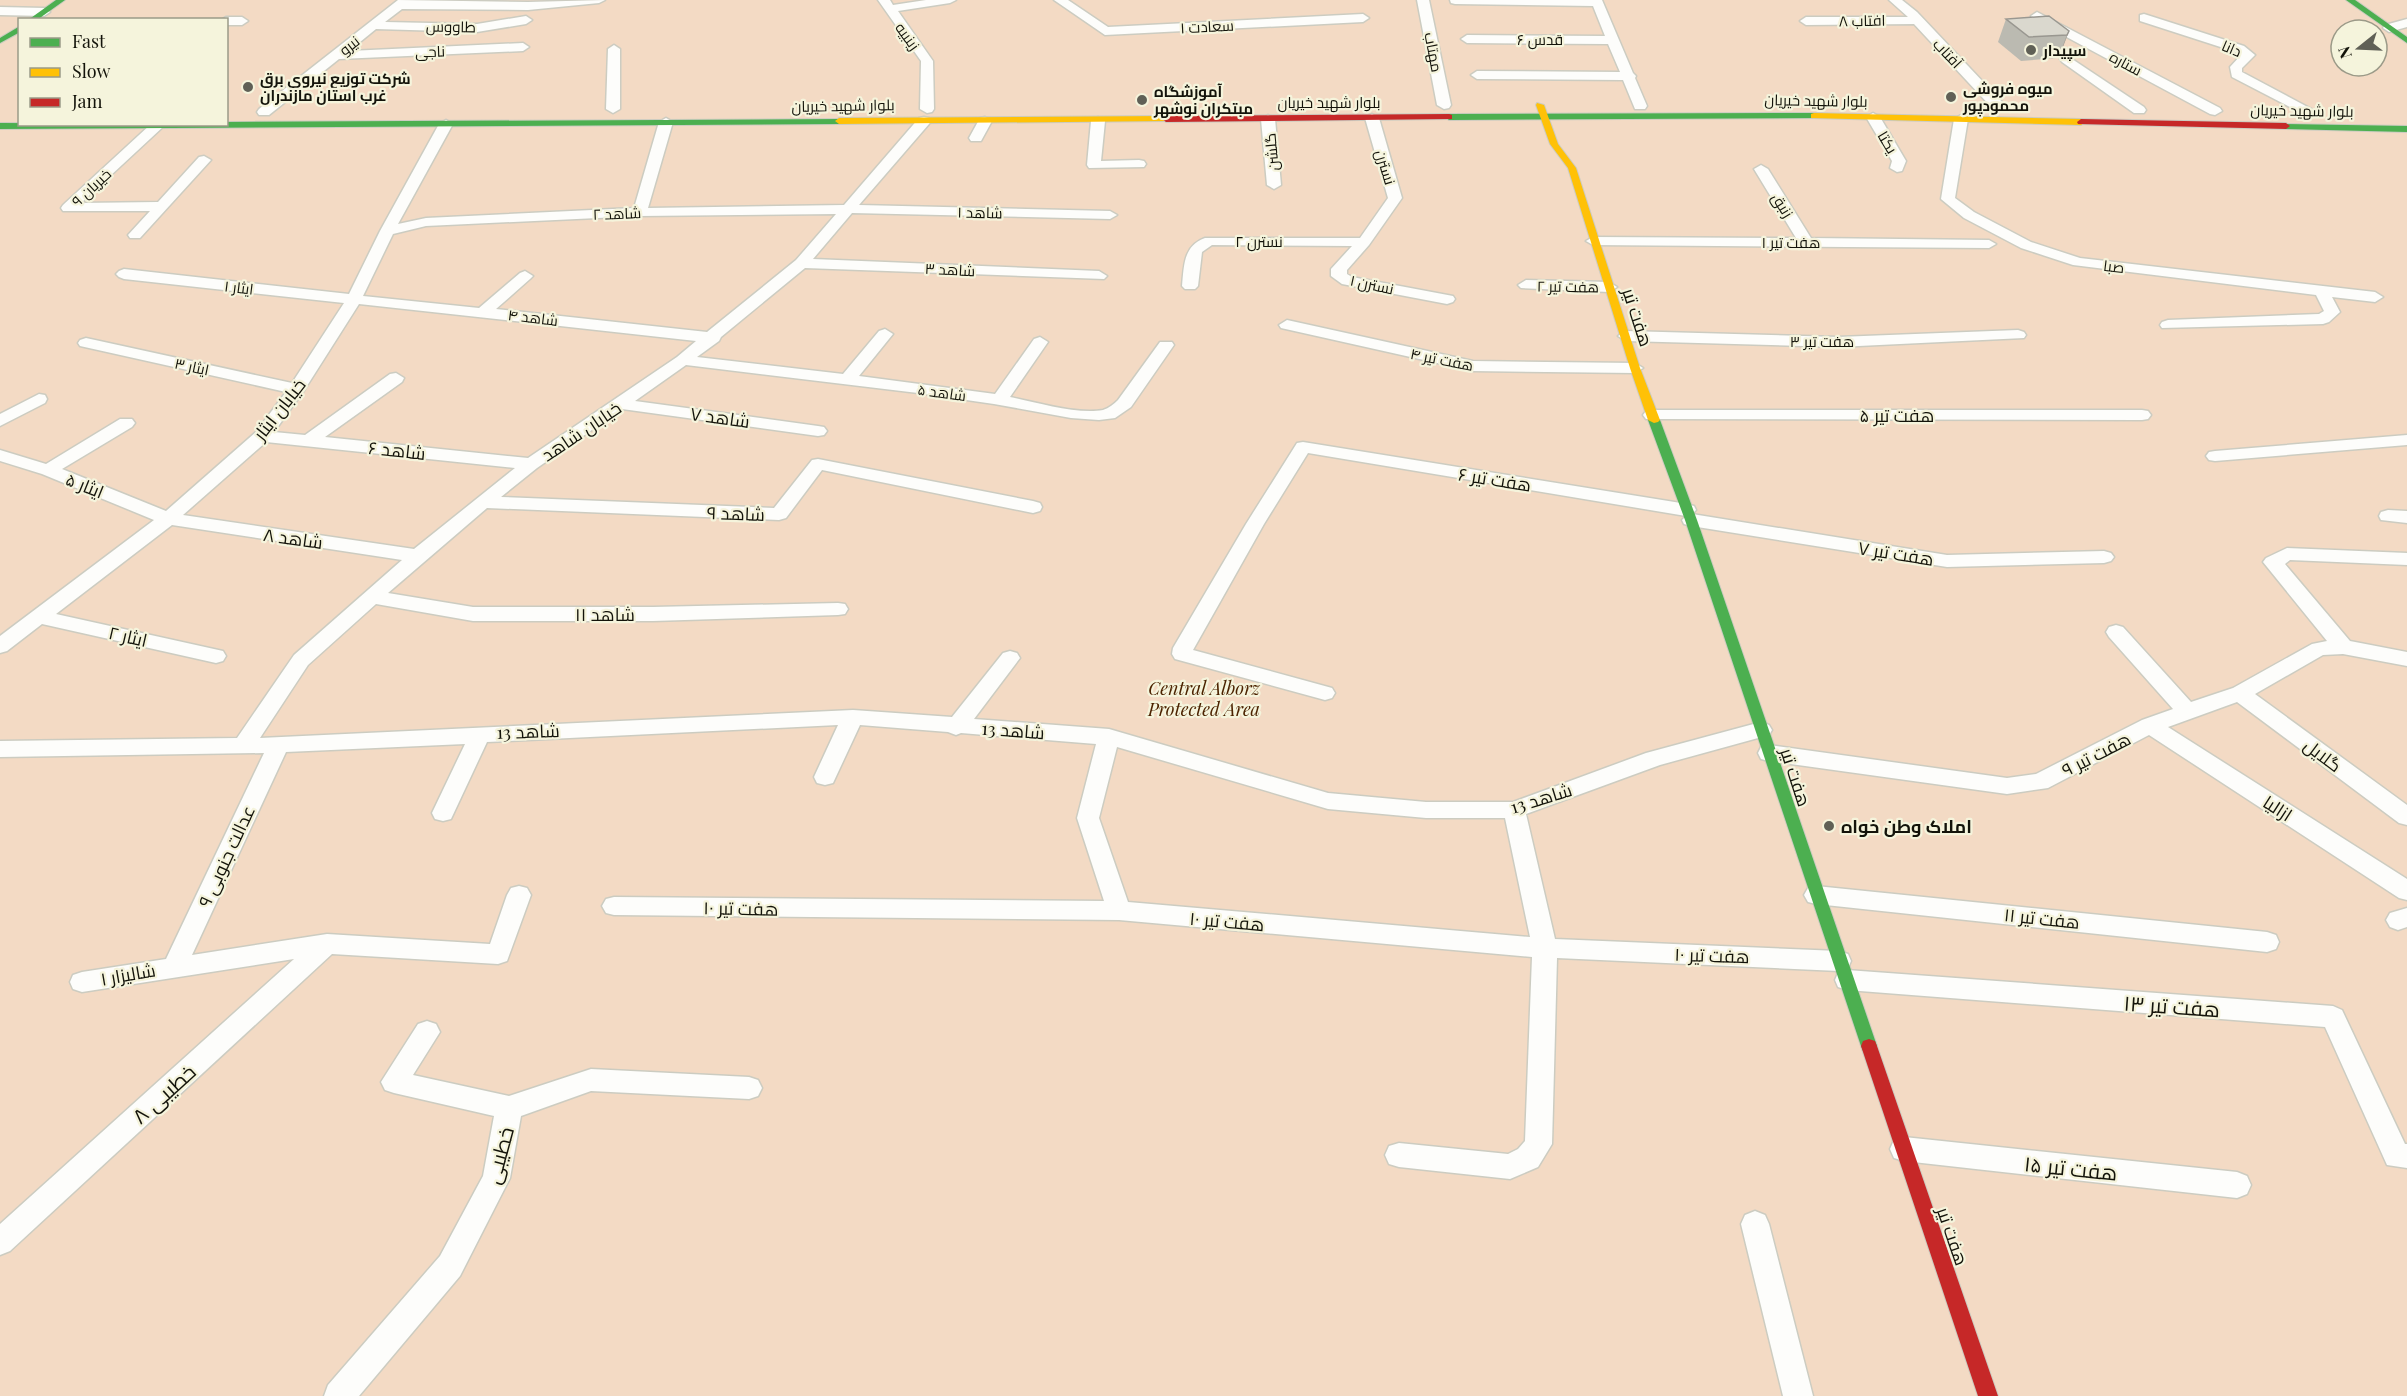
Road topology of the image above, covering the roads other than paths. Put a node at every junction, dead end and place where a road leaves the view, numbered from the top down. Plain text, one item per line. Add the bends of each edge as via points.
1 (61, 0) edge
2 (599, 0) edge
3 (950, 0) edge
4 (1060, 0) edge
5 (1423, 0) edge
6 (1895, 0) edge
7 (2350, 0) edge
8 (1455, 1) edge
9 (1596, 1) edge
10 (402, 2) edge
11 (886, 4) edge
12 (0, 11) edge
13 (44, 12) junction
14 (2037, 16) edge
15 (34, 18) edge
16 (1363, 18) dead end
17 (2145, 18) dead end
18 (526, 20) dead end
19 (1917, 20) junction
20 (228, 21) edge
21 (242, 21) dead end
22 (1806, 21) dead end
23 (2407, 23) edge
24 (375, 25) junction
25 (2390, 28) junction
26 (18, 29) edge
27 (1467, 39) dead end
28 (1614, 40) junction
29 (0, 41) edge
30 (2407, 41) edge
31 (523, 47) dead end
32 (614, 49) dead end
33 (337, 54) junction
34 (2066, 59) edge
35 (1477, 75) dead end
36 (1630, 76) junction
37 (1444, 105) junction
38 (1640, 106) junction
39 (1999, 107) junction
40 (613, 109) junction
41 (2139, 110) junction
42 (1542, 111) junction
43 (2215, 111) junction
44 (228, 112) edge
45 (264, 112) junction
46 (0, 113) edge
47 (18, 113) edge
48 (2312, 113) junction
49 (926, 115) junction
50 (2407, 115) edge
51 (1568, 116) junction
52 (1873, 117) junction
53 (1372, 118) junction
54 (1268, 119) junction
55 (1961, 119) junction
56 (985, 121) junction
57 (1098, 121) junction
58 (666, 122) junction
59 (446, 124) junction
60 (0, 126) edge
61 (157, 126) edge
62 (228, 126) edge
63 (2407, 129) edge
64 (976, 138) dead end
65 (1578, 145) dead end
66 (204, 160) dead end
67 (1139, 164) dead end
68 (1572, 168) junction
69 (1897, 168) dead end
70 (1761, 169) dead end
71 (1274, 185) dead end
72 (163, 206) junction
73 (849, 209) junction
74 (640, 212) junction
75 (1110, 215) dead end
76 (387, 231) junction
77 (135, 235) dead end
78 (1593, 241) junction
79 (1364, 242) junction
80 (1806, 242) junction
81 (1989, 244) dead end
82 (801, 262) junction
83 (124, 274) dead end
84 (525, 276) dead end
85 (1099, 276) dead end
86 (1526, 285) dead end
87 (1190, 286) dead end
88 (1609, 287) junction
89 (2321, 290) junction
90 (2375, 297) dead end
91 (1447, 299) dead end
92 (353, 301) junction
93 (485, 311) junction
94 (1287, 325) dead end
95 (2168, 325) dead end
96 (885, 334) dead end
97 (2018, 335) dead end
98 (1626, 336) junction
99 (712, 338) junction
100 (1040, 342) dead end
101 (86, 343) dead end
102 (1166, 345) dead end
103 (683, 360) junction
104 (1635, 368) junction
105 (396, 378) dead end
106 (848, 379) junction
107 (297, 389) junction
108 (39, 399) dead end
109 (999, 399) junction
110 (622, 404) junction
111 (2142, 414) dead end
112 (1652, 415) junction
113 (0, 421) edge
114 (126, 423) dead end
115 (818, 431) dead end
116 (262, 436) junction
117 (2407, 440) edge
118 (308, 441) junction
119 (0, 455) edge
120 (2215, 456) dead end
121 (531, 464) junction
122 (48, 470) junction
123 (483, 502) junction
124 (1033, 507) dead end
125 (1689, 515) junction
126 (168, 519) junction
127 (418, 556) junction
128 (2104, 557) dead end
129 (2407, 559) edge
130 (373, 597) junction
131 (838, 609) dead end
132 (40, 616) junction
133 (2116, 632) dead end
134 (0, 646) edge
135 (2343, 647) junction
136 (216, 656) dead end
137 (1010, 658) dead end
138 (2407, 659) edge
139 (1325, 693) dead end
140 (2240, 693) junction
141 (2187, 711) junction
142 (853, 717) junction
143 (2150, 725) junction
144 (956, 727) junction
145 (1761, 730) junction
146 (481, 733) junction
147 (1109, 737) junction
148 (279, 745) junction
149 (244, 746) junction
150 (0, 749) edge
151 (1769, 753) junction
152 (825, 777) dead end
153 (1514, 810) junction
154 (443, 813) dead end
155 (2407, 817) edge
156 (2407, 891) edge
157 (519, 895) dead end
158 (1816, 895) junction
159 (614, 906) dead end
160 (1119, 911) junction
161 (2267, 942) dead end
162 (327, 944) junction
163 (1545, 948) junction
164 (174, 967) junction
165 (1843, 970) junction
166 (82, 982) dead end
167 (427, 1032) dead end
168 (749, 1088) dead end
169 (509, 1108) junction
170 (1904, 1149) junction
171 (1399, 1155) dead end
172 (2407, 1156) edge
173 (2237, 1185) dead end
174 (1755, 1224) dead end
175 (0, 1242) edge
176 (339, 1396) edge
177 (1798, 1396) edge
178 (1988, 1396) edge

1 - 13 main road
2 - 10 street via 528,6
3 - 11 street
4 - 16 street, سعادت ۱ via 1105,31
5 - 37 street, مهتاب
6 - 19 street, آفتاب
7 - 25 main road
8 - 9 street
9 - 28 street
10 - 24 street, نیرو
11 - 49 street, زینبیه via 927,61
12 - 13 street
13 - 15 main road
14 - 43 street, ستاره
17 - 48 street, دانا via 2240,49 2249,55 2236,67 2236,74
18 - 24 street, طاووس via 477,28
19 - 22 street, افتاب ۸
19 - 39 street, آفتاب
20 - 21 street
23 - 25 street
24 - 33 street, نیرو
25 - 30 main road
26 - 29 main road
27 - 28 street, قدس ۶
28 - 36 street
31 - 33 street, ناجی
32 - 40 street
33 - 45 street, نیرو
34 - 41 street
35 - 36 street
36 - 38 street
37 - 42 main road, بلوار شهید خیریان
37 - 49 main road, بلوار شهید خیریان
38 - 39 main road, بلوار شهید خیریان
38 - 51 main road, بلوار شهید خیریان
39 - 41 main road, بلوار شهید خیریان
40 - 45 main road, بلوار شهید خیریان
40 - 49 main road, بلوار شهید خیریان
41 - 43 main road, بلوار شهید خیریان
42 - 51 main road, بلوار شهید خیریان
42 - 53 main road, بلوار شهید خیریان
42 - 68 main road, هفت تیر via 1554,144
43 - 48 main road, بلوار شهید خیریان
44 - 45 main road, بلوار شهید خیریان
46 - 47 main road
48 - 50 main road, بلوار شهید خیریان
49 - 56 main road, بلوار شهید خیریان
49 - 58 main road, بلوار شهید خیریان
49 - 73 street, خیابان شاهد
51 - 52 main road, بلوار شهید خیریان
52 - 55 main road, بلوار شهید خیریان
52 - 69 street, یکتا via 1899,161
53 - 54 main road, بلوار شهید خیریان
53 - 79 street, نسترن via 1395,198
54 - 57 main road, بلوار شهید خیریان
54 - 71 street, گلشن
55 - 63 main road, بلوار شهید خیریان
55 - 89 street, صبا via 1948,199 1969,215 2026,245 2078,262
56 - 57 main road, بلوار شهید خیریان
56 - 64 street
57 - 67 street via 1094,165
58 - 59 main road, بلوار شهید خیریان
58 - 74 street
59 - 62 main road, بلوار شهید خیریان
59 - 76 street, خیابان ایثار
60 - 61 main road, بلوار شهید خیریان
61 - 72 street, خیریان ۹ via 68,208
65 - 68 main road
66 - 72 street
68 - 78 main road, هفت تیر
70 - 80 street, زنبق
72 - 77 street
73 - 74 street, شاهد ۲
73 - 75 street, شاهد ۱
73 - 82 street, خیابان شاهد
74 - 76 street, شاهد ۲ via 426,222
76 - 92 street, خیابان ایثار
78 - 80 street, هفت تیر ۱
78 - 88 main road, هفت تیر
79 - 87 street, نسترن ۲ via 1199,243
79 - 91 street, نسترن ۱ via 1339,269 1339,276 1347,281
80 - 81 street, هفت تیر ۱
82 - 85 street, شاهد ۳
82 - 99 street, خیابان شاهد
83 - 92 street, ایثار ۱
84 - 93 street
86 - 88 street, هفت تیر ۲
88 - 98 main road, هفت تیر
89 - 90 street, صبا
89 - 95 street via 2332,312 2324,319
92 - 93 street, شاهد ۴
92 - 107 street, خیابان ایثار
93 - 99 street, شاهد ۴
94 - 104 street, هفت تیر ۴ via 1473,366
96 - 106 street
97 - 98 street, هفت تیر ۳ via 1838,342
98 - 104 main road, هفت تیر
99 - 103 street, خیابان شاهد
100 - 109 street
101 - 107 street, ایثار ۳
102 - 109 street, شاهد ۵ via 1122,408 1108,414 1093,415
103 - 106 street, شاهد ۵
103 - 110 street, خیابان شاهد
104 - 112 main road, هفت تیر
105 - 118 street
106 - 109 street, شاهد ۵
107 - 116 street, خیابان ایثار
108 - 113 street
110 - 115 street, شاهد ۷
110 - 121 street, خیابان شاهد
111 - 112 street, هفت تیر ۵
112 - 125 main road, هفت تیر
114 - 122 street
116 - 118 street, شاهد ۶
116 - 126 street, خیابان ایثار
117 - 120 street
118 - 121 street, شاهد ۶
119 - 122 street, ایثار ۵
121 - 123 street, خیابان شاهد
122 - 126 street, ایثار ۵
123 - 124 street, شاهد ۹ via 779,514 818,464
123 - 127 street, خیابان شاهد
125 - 128 street, هفت تیر ۷ via 1947,561
125 - 139 street, هفت تیر ۶ via 1302,447 1182,654
125 - 145 main road, هفت تیر
126 - 127 street, شاهد ۸
126 - 132 street, خیابان ایثار
127 - 130 street, خیابان شاهد
129 - 135 street via 2287,554 2273,562
130 - 131 street, شاهد ۱۱ via 473,614
130 - 149 street, خیابان شاهد via 301,660
132 - 134 street, خیابان ایثار
132 - 136 street, ایثار ۲
133 - 141 street
135 - 138 street, هفت تیر ۹
135 - 140 street, هفت تیر ۹ via 2319,649
137 - 144 street
140 - 141 street, هفت تیر ۹
140 - 155 street, گلایل
141 - 143 street, هفت تیر ۹
142 - 144 street, شاهد 13
142 - 146 street, شاهد 13
142 - 152 street
143 - 151 street, هفت تیر ۹ via 2040,782 2007,786
143 - 156 street, ازالیا
144 - 147 street, شاهد 13
145 - 151 main road, هفت تیر
145 - 153 street, شاهد 13 via 1654,759
146 - 148 street, شاهد 13
146 - 154 street
147 - 153 street, شاهد 13 via 1328,801 1426,810
147 - 160 street via 1088,818
148 - 149 street, شاهد 13
148 - 164 street, عدالت جنوبی ۹
149 - 150 street, شاهد 13
151 - 158 main road, هفت تیر
153 - 163 street
157 - 162 street, شالیزار ۱ via 498,954
158 - 161 street, هفت تیر ۱۱
158 - 165 main road, هفت تیر
159 - 160 street, هفت تیر ۱۰
160 - 163 street, هفت تیر ۱۰
162 - 164 street, شالیزار ۱
162 - 175 street, خطیبی ۸
163 - 165 street, هفت تیر ۱۰
163 - 171 street via 1538,1144 1528,1158 1510,1167
164 - 166 street, شالیزار ۱
165 - 170 main road, هفت تیر
165 - 172 street, هفت تیر ۱۳ via 2333,1017 2397,1156
167 - 169 street via 394,1082
168 - 169 street, خطیبی via 591,1080
169 - 176 street, خطیبی via 496,1178 450,1266
170 - 173 street, هفت تیر ۱۵
170 - 178 main road, هفت تیر
174 - 177 street

